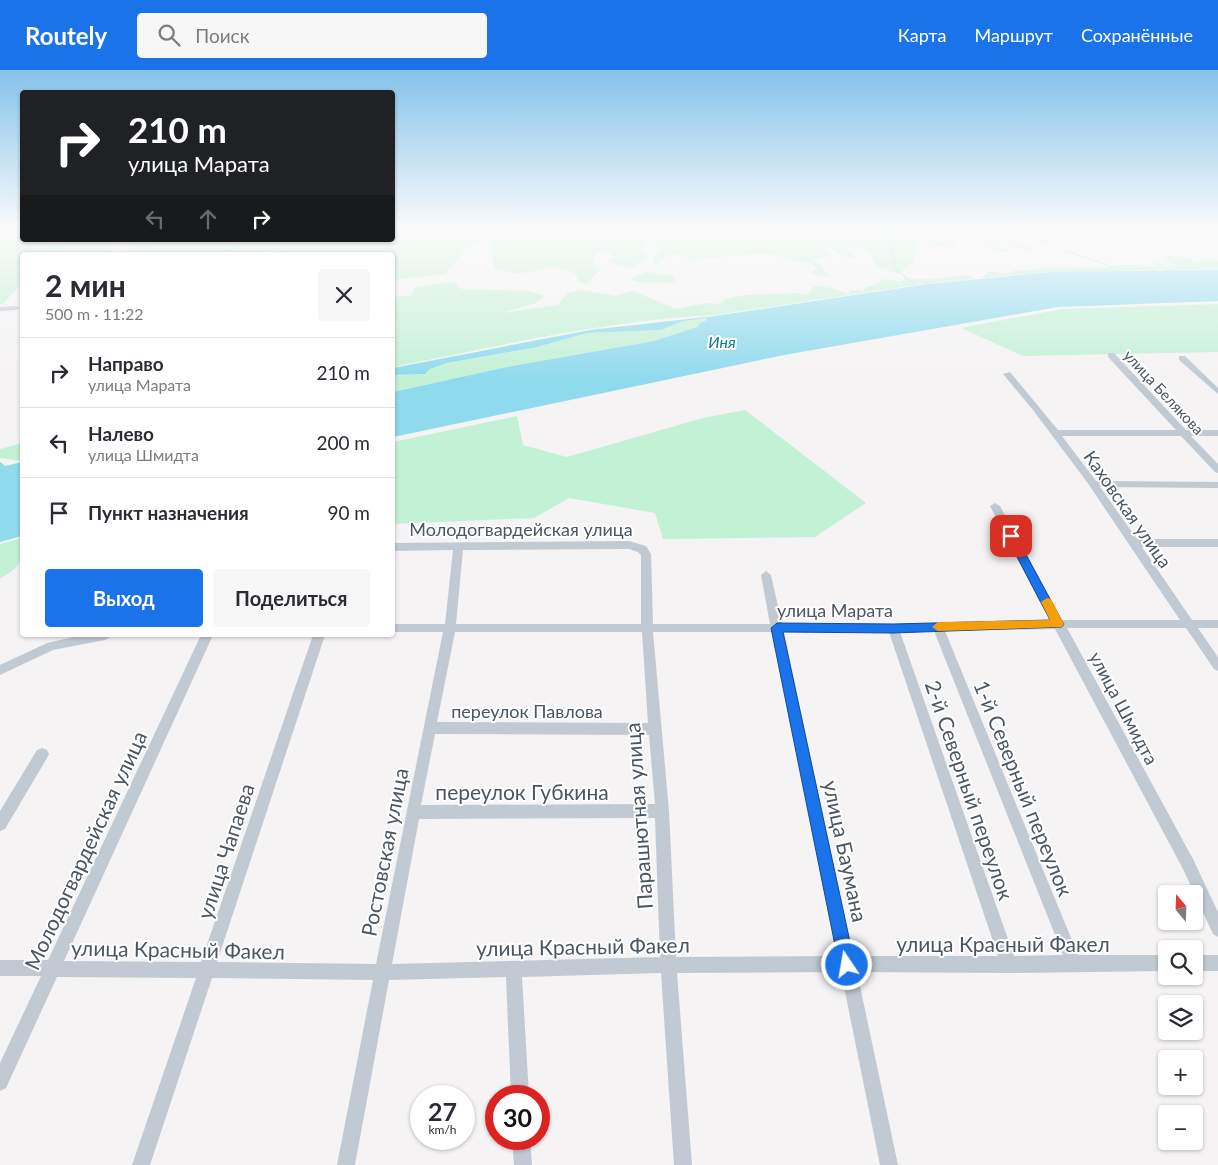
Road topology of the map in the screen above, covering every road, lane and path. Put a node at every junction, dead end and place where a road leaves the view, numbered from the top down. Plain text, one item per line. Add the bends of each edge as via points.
1 (16, 308) dead end
2 (0, 309) edge
3 (1111, 355) dead end
4 (1182, 358) dead end
5 (1007, 374) dead end
6 (1218, 392) edge
7 (1183, 432) junction
8 (1054, 433) junction
9 (1218, 433) edge
10 (1218, 470) edge
11 (1092, 484) junction
12 (1218, 485) edge
13 (995, 506) dead end
14 (1134, 543) junction
15 (1218, 543) edge
16 (395, 547) edge
17 (458, 547) junction
18 (646, 554) joint
19 (766, 575) dead end
20 (1058, 624) junction
21 (1188, 624) junction
22 (1218, 624) edge
23 (938, 627) junction
24 (395, 628) edge
25 (450, 628) junction
26 (647, 628) junction
27 (777, 628) junction
28 (893, 628) junction
29 (96, 637) edge
30 (206, 637) edge
31 (318, 637) edge
32 (1218, 666) edge
33 (0, 670) edge
34 (429, 728) junction
35 (655, 729) junction
36 (42, 754) dead end
37 (662, 811) junction
38 (412, 812) junction
39 (0, 824) edge
40 (1218, 928) edge
41 (1158, 963) edge
42 (1203, 963) edge
43 (1218, 963) edge
44 (1074, 964) junction
45 (668, 965) junction
46 (847, 965) junction
47 (1009, 965) junction
48 (0, 968) edge
49 (54, 968) junction
50 (514, 968) junction
51 (208, 971) junction
52 (383, 972) junction
53 (0, 1082) edge
54 (519, 1085) edge
55 (521, 1150) edge
56 (142, 1165) edge
57 (346, 1165) edge
58 (522, 1165) edge
59 (683, 1165) edge
60 (889, 1165) edge

1 - 2 street
3 - 7 street, улица Белякова
4 - 6 street
5 - 8 street, Каховская улица
7 - 8 street
7 - 9 street
7 - 10 street, улица Белякова
8 - 11 street, Каховская улица
11 - 12 street
11 - 14 street, Каховская улица
13 - 20 street, улица Шмидта
14 - 15 street
14 - 21 street, Каховская улица
16 - 17 street, Молодогвардейская улица
17 - 18 street, Молодогвардейская улица via 629,546 642,549
17 - 25 street, Ростовская улица
18 - 26 street, Парашютная улица
19 - 27 street, улица Баумана
20 - 21 street, улица Марата
20 - 23 street, улица Марата
20 - 40 street, улица Шмидта via 1188,864
21 - 22 street, улица Марата
21 - 32 street, Каховская улица
23 - 28 street, улица Марата
23 - 44 street, 1-й Северный переулок
24 - 25 street, улица Марата
25 - 26 street, улица Марата
25 - 34 street, Ростовская улица
26 - 27 street, улица Марата
26 - 35 street, Парашютная улица
27 - 28 street, улица Марата
27 - 46 street, улица Баумана
28 - 47 street, 2-й Северный переулок
29 - 33 street via 51,646
30 - 49 street, Молодогвардейская улица
31 - 51 street, улица Чапаева
34 - 35 street, переулок Павлова
34 - 38 street, Ростовская улица
35 - 37 street, Парашютная улица
36 - 39 street
37 - 38 street, переулок Губкина
37 - 45 street, Парашютная улица
38 - 52 street, Ростовская улица
41 - 44 street, улица Красный Факел
42 - 43 street
44 - 47 street, улица Красный Факел
45 - 46 street, улица Красный Факел
45 - 50 street, улица Красный Факел
45 - 59 street, Парашютная улица
46 - 47 street, улица Красный Факел
46 - 60 street, улица Баумана
48 - 49 street, улица Красный Факел
49 - 51 street, улица Красный Факел
49 - 53 street, Молодогвардейская улица
50 - 52 street, улица Красный Факел
50 - 54 street
51 - 52 street, улица Красный Факел
51 - 56 street, улица Чапаева
52 - 57 street, Ростовская улица
55 - 58 street

